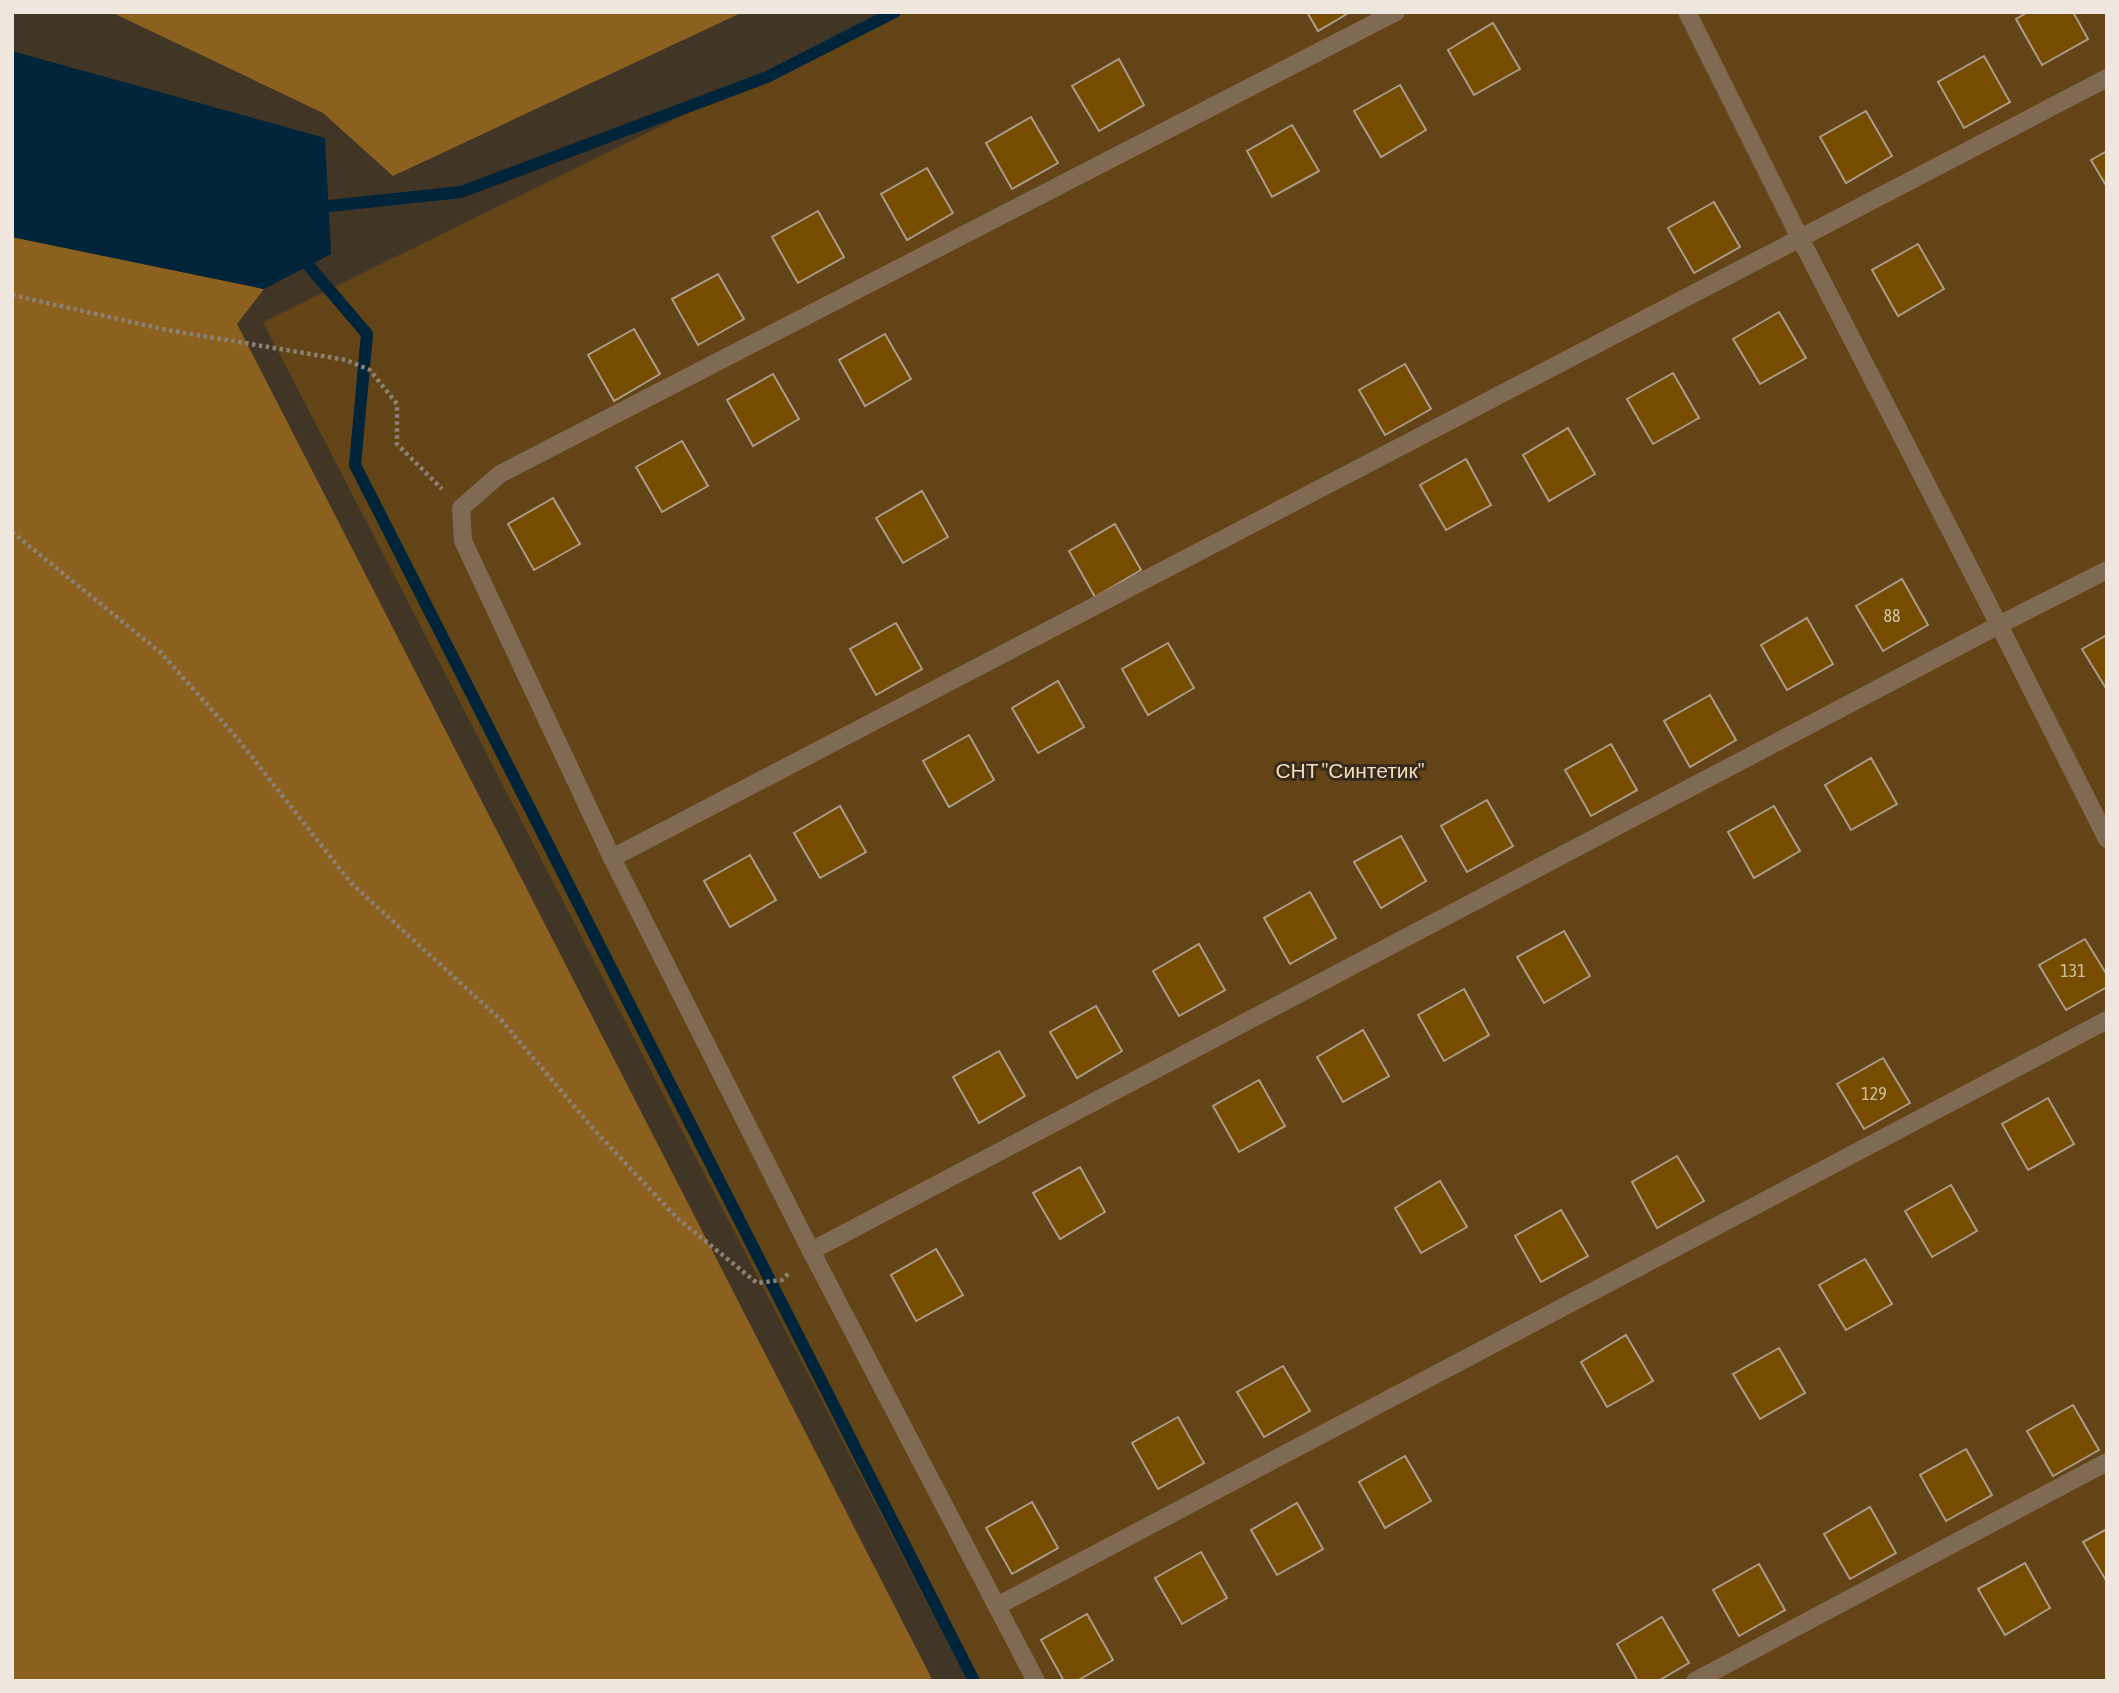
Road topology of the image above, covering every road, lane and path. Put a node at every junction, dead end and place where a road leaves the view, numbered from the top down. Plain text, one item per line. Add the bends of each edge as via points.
1 (1396, 12) edge
2 (1687, 12) edge
3 (2107, 78) edge
4 (1800, 238) junction
5 (12, 295) edge
6 (461, 508) junction
7 (12, 532) edge
8 (2107, 570) edge
9 (1999, 625) junction
10 (2107, 839) edge
11 (612, 858) junction
12 (2107, 1020) edge
13 (811, 1251) junction
14 (782, 1280) dead end
15 (2107, 1462) edge
16 (997, 1606) junction
17 (1036, 1681) edge
18 (1695, 1681) edge

1 - 6 lane via 500,474
2 - 4 lane
3 - 4 lane
4 - 9 lane
4 - 11 lane
5 - 6 path via 167,330 346,360 370,370 397,404 397,444
6 - 11 lane via 463,541
7 - 14 path via 162,653 237,738 351,883 502,1021 677,1218 757,1283
8 - 9 lane
9 - 10 lane
9 - 13 lane
11 - 13 lane
12 - 16 lane
13 - 16 lane
15 - 18 lane
16 - 17 lane

